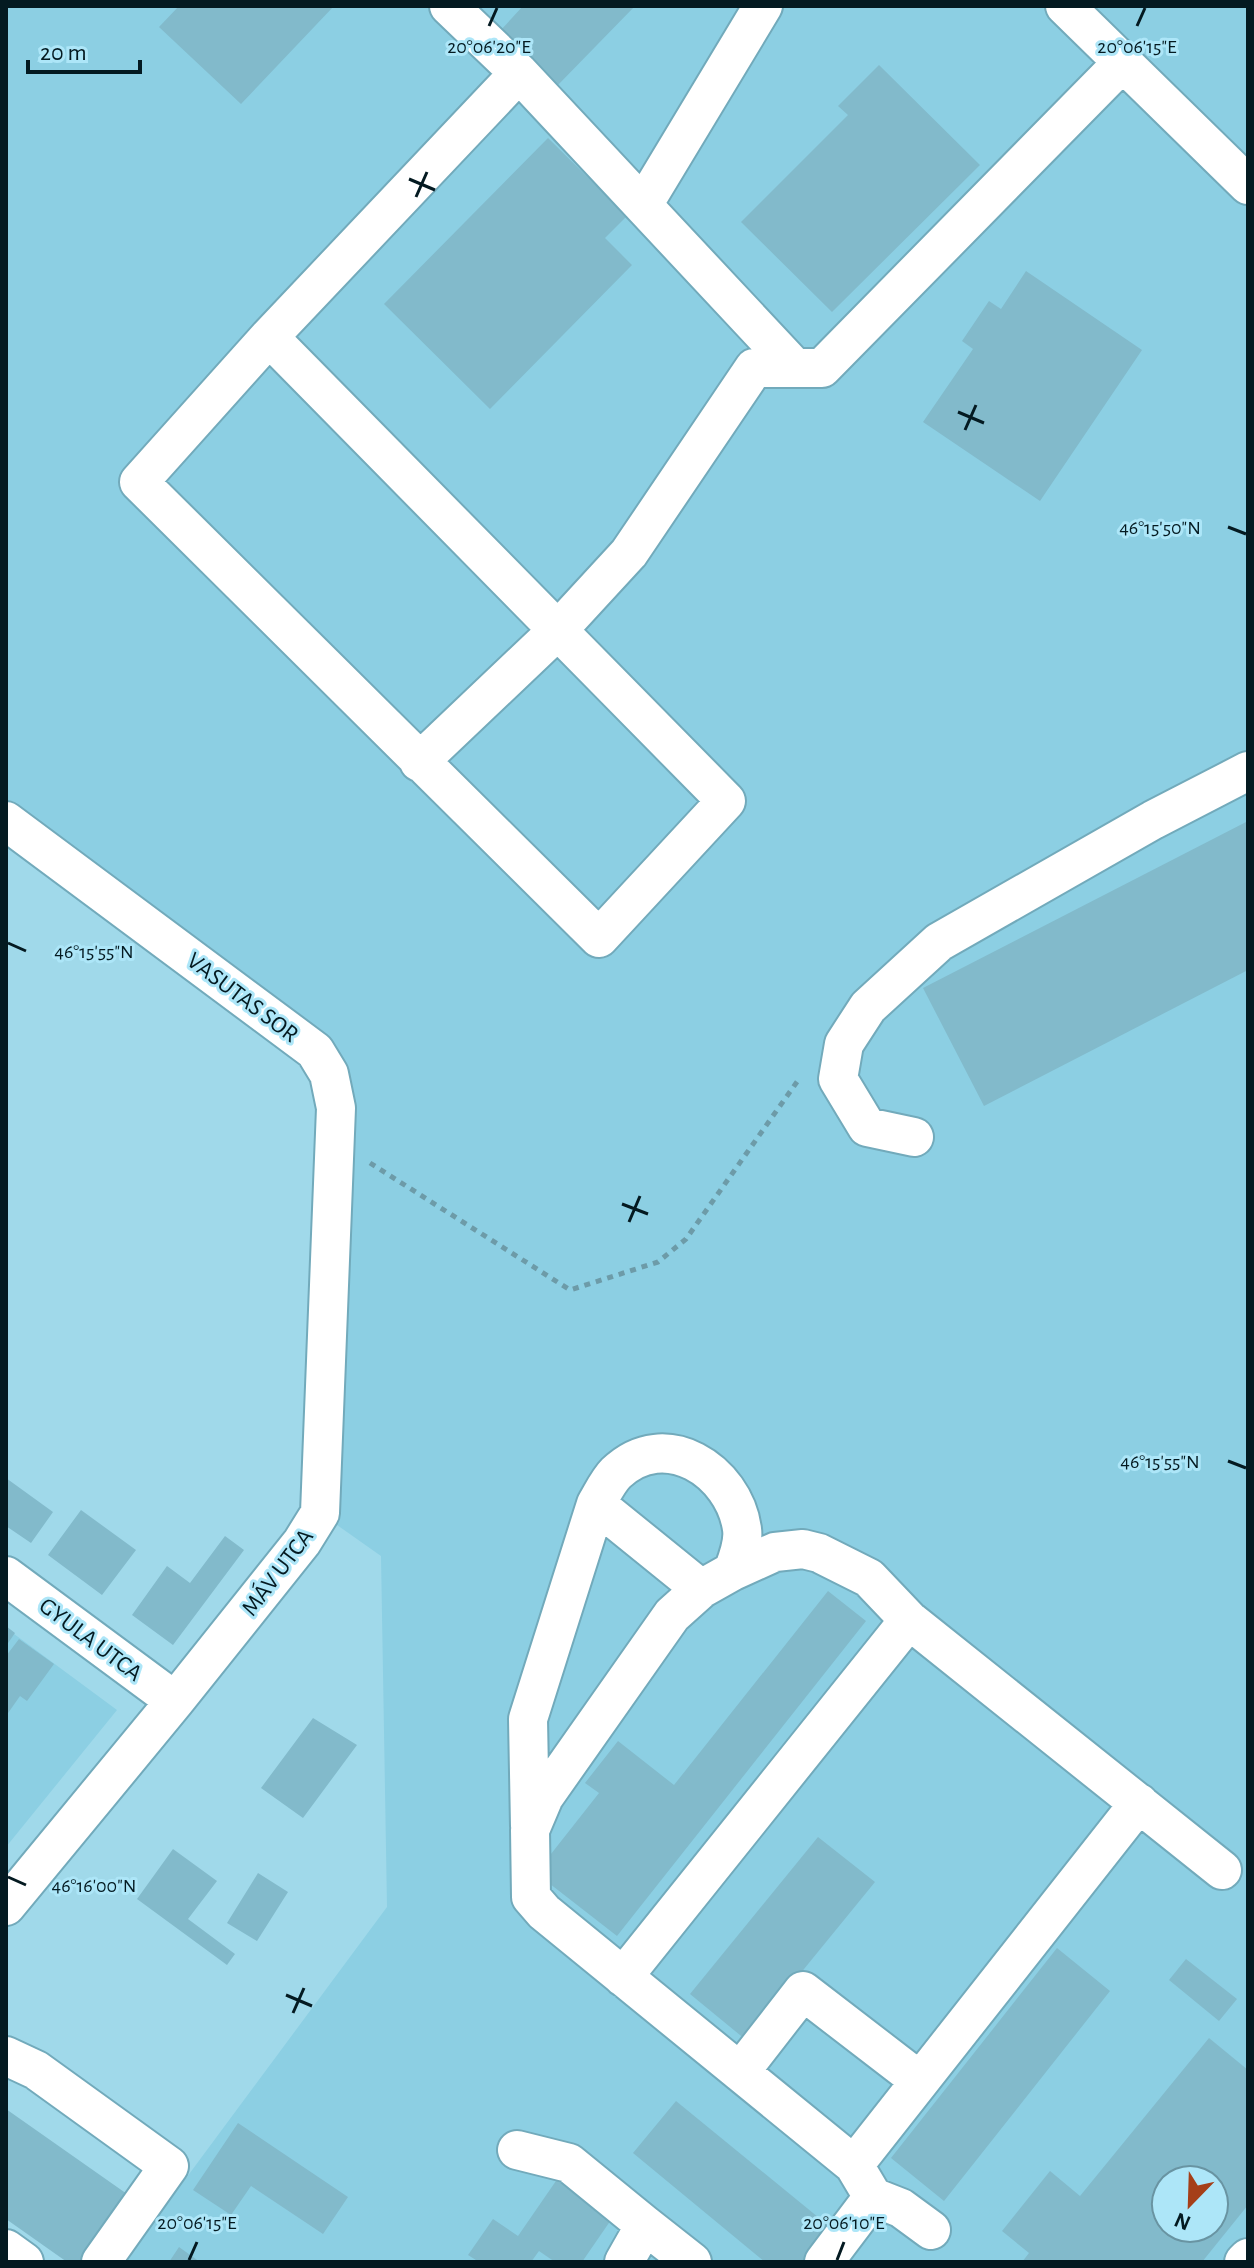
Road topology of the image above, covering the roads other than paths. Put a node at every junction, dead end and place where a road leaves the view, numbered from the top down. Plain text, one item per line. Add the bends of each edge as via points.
1 (449, 6) edge
2 (763, 6) edge
3 (1065, 6) edge
4 (1123, 62) junction
5 (519, 73) junction
6 (1248, 185) edge
7 (643, 205) junction
8 (269, 337) junction
9 (795, 368) junction
10 (559, 629) junction
11 (419, 762) junction
12 (1248, 771) edge
13 (6, 821) edge
14 (336, 1108) joint
15 (914, 1137) dead end
16 (596, 1504) junction
17 (6, 1576) edge
18 (717, 1580) junction
19 (909, 1620) junction
20 (175, 1701) junction
21 (1139, 1803) junction
22 (530, 1830) junction
23 (1222, 1870) dead end
24 (6, 1906) edge
25 (623, 1977) junction
26 (7, 2060) edge
27 (740, 2072) junction
28 (920, 2081) junction
29 (517, 2150) dead end
30 (854, 2165) junction
31 (873, 2197) junction
32 (645, 2225) junction
33 (931, 2230) dead end
34 (6, 2249) edge
35 (24, 2262) edge
36 (101, 2262) edge
37 (624, 2262) edge
38 (692, 2262) edge
39 (824, 2262) edge

1 - 5 street
2 - 7 street
3 - 4 street
4 - 6 street
4 - 9 street via 822,368
5 - 7 street
5 - 8 street
7 - 9 street
8 - 10 street
8 - 11 street via 139,482
9 - 10 street via 754,368 629,553
10 - 11 street
10 - 11 street via 726,801 599,938
12 - 15 street via 939,942 868,1007 844,1044 838,1079 867,1127
13 - 14 street, VASUTAS SOR via 315,1051 329,1074
14 - 20 street, MÁV UTCA via 320,1513
16 - 18 street
16 - 18 street via 614,1474 634,1460 662,1452 707,1468 725,1484 743,1531
16 - 22 street via 528,1719
17 - 20 street, GYULA UTCA
18 - 19 street via 775,1552 803,1549 869,1578
18 - 22 street via 672,1615 544,1797
19 - 21 street
19 - 25 street
20 - 24 street, MÁV UTCA
21 - 23 street
21 - 28 street
22 - 25 street via 531,1897
25 - 27 street
26 - 36 street via 36,2070 169,2166
27 - 28 street via 803,1991
27 - 30 street
28 - 30 street
29 - 32 street via 569,2163
30 - 31 street
31 - 33 street via 901,2208
31 - 39 street
32 - 37 street
32 - 38 street
34 - 35 street

